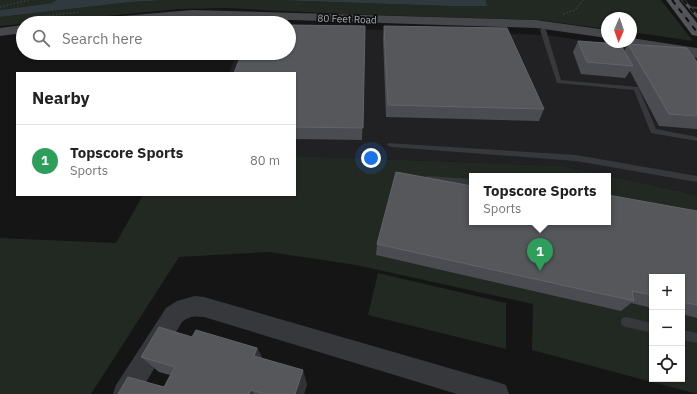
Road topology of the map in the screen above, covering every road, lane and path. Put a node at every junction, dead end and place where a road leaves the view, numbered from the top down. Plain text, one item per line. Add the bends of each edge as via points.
1 (29, 0) edge
2 (672, 0) edge
3 (0, 7) edge
4 (169, 16) edge
5 (272, 16) edge
6 (296, 17) edge
7 (296, 21) edge
8 (16, 30) edge
9 (543, 30) junction
10 (0, 32) edge
11 (697, 32) edge
12 (601, 33) edge
13 (16, 35) edge
14 (0, 37) edge
15 (601, 37) edge
16 (637, 38) edge
17 (637, 43) edge
18 (697, 47) edge
19 (697, 53) edge
20 (697, 139) edge
21 (391, 145) dead end
22 (422, 178) edge
23 (697, 178) edge
24 (469, 182) edge
25 (626, 322) dead end
26 (649, 327) edge
27 (685, 336) edge
28 (697, 338) edge
29 (125, 394) edge
30 (497, 394) edge

1 - 3 path
2 - 11 main road
4 - 5 main road, 80 Feet Road via 192,14
6 - 12 main road, 80 Feet Road via 536,24
7 - 9 main road, 80 Feet Road
8 - 10 main road
9 - 15 main road, 80 Feet Road
9 - 20 lane via 559,82 636,88 653,131
13 - 14 main road
16 - 18 main road
17 - 19 main road
21 - 23 lane via 576,158
22 - 24 lane
25 - 26 lane
27 - 28 lane
29 - 30 street via 174,315 182,308 193,305 204,306

